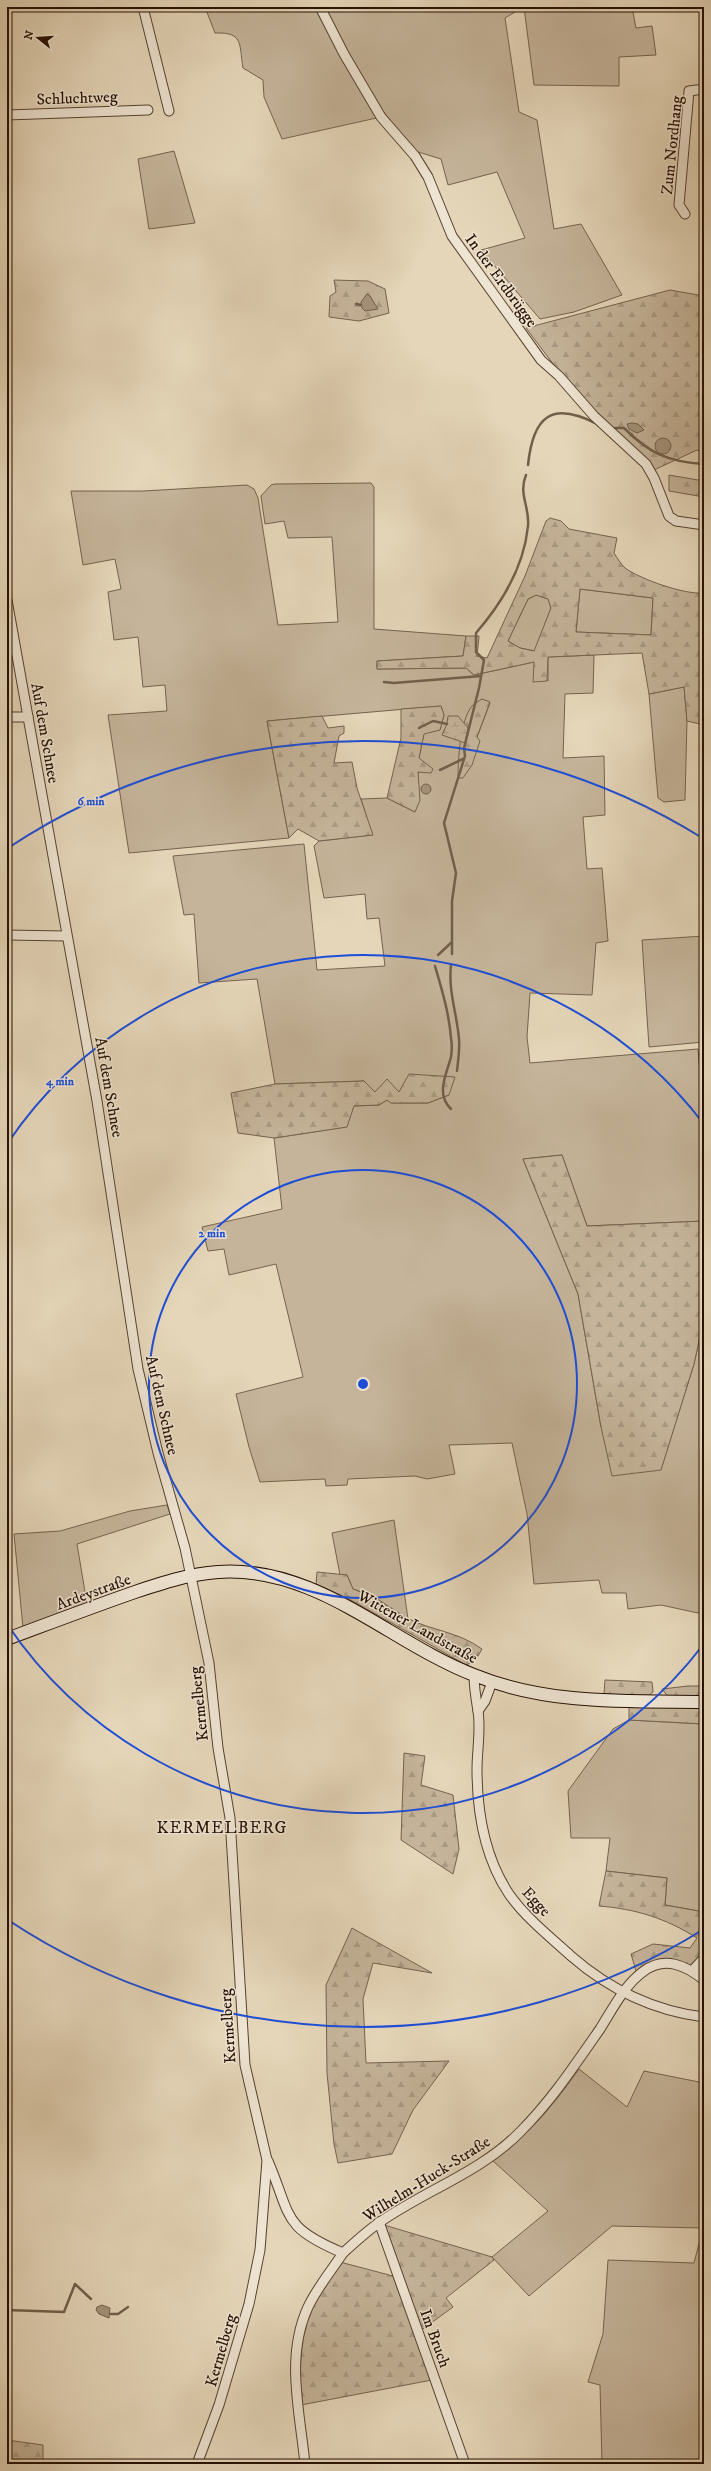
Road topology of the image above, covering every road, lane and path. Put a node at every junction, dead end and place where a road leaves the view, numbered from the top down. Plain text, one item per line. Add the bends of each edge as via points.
1 (143, 7) edge
2 (320, 7) edge
3 (704, 89) edge
4 (148, 110) dead end
5 (168, 111) dead end
6 (7, 115) edge
7 (685, 214) dead end
8 (704, 525) edge
9 (7, 600) edge
10 (7, 717) edge
11 (28, 717) junction
12 (7, 935) edge
13 (66, 936) junction
14 (191, 1576) junction
15 (7, 1639) edge
16 (474, 1675) junction
17 (492, 1682) junction
18 (704, 1702) edge
19 (478, 1711) junction
20 (704, 1958) edge
21 (692, 1970) junction
22 (704, 1980) edge
23 (624, 1993) junction
24 (704, 2018) edge
25 (267, 2160) junction
26 (380, 2222) junction
27 (343, 2253) junction
28 (197, 2464) edge
29 (305, 2464) edge
30 (465, 2464) edge

1 - 5 street
2 - 8 street, In der Erdbrügge via 381,117 415,156 428,176 452,236 540,360 559,376 594,416 646,464 669,516 676,521
3 - 7 street, Zum Nordhang via 689,91 680,205
4 - 6 street, Schluchtweg
9 - 11 street, Auf dem Schnee
10 - 11 street
11 - 13 street, Auf dem Schnee
12 - 13 street
13 - 14 street, Auf dem Schnee via 106,1153 138,1369
14 - 15 main road, Ardeystraße via 116,1599
14 - 16 main road, Wittener Landstraße via 218,1572 250,1574 290,1582 323,1593 426,1652
14 - 25 street, Kermelberg via 209,1663 218,1748 230,1818 245,2065
16 - 17 main road, Wittener Landstraße
16 - 19 street, Egge via 474,1701
17 - 18 main road, Wittener Landstraße via 565,1698
17 - 19 street, Egge
19 - 23 street, Egge via 477,1770 480,1812 487,1845 506,1889 552,1940 594,1975
20 - 21 street
21 - 22 street
21 - 23 street, Wilhelm-Huck-Straße via 669,1963 657,1964 643,1971
23 - 24 street, Egge via 668,2011
23 - 26 street, Wilhelm-Huck-Straße via 564,2083 521,2132 472,2169
25 - 27 street via 283,2204 296,2226 316,2242
25 - 28 street, Kermelberg via 260,2250 249,2304 219,2405
26 - 27 street, Wilhelm-Huck-Straße
26 - 30 street, Im Bruch
27 - 29 street, Wilhelm-Huck-Straße via 308,2306 295,2347 295,2372

